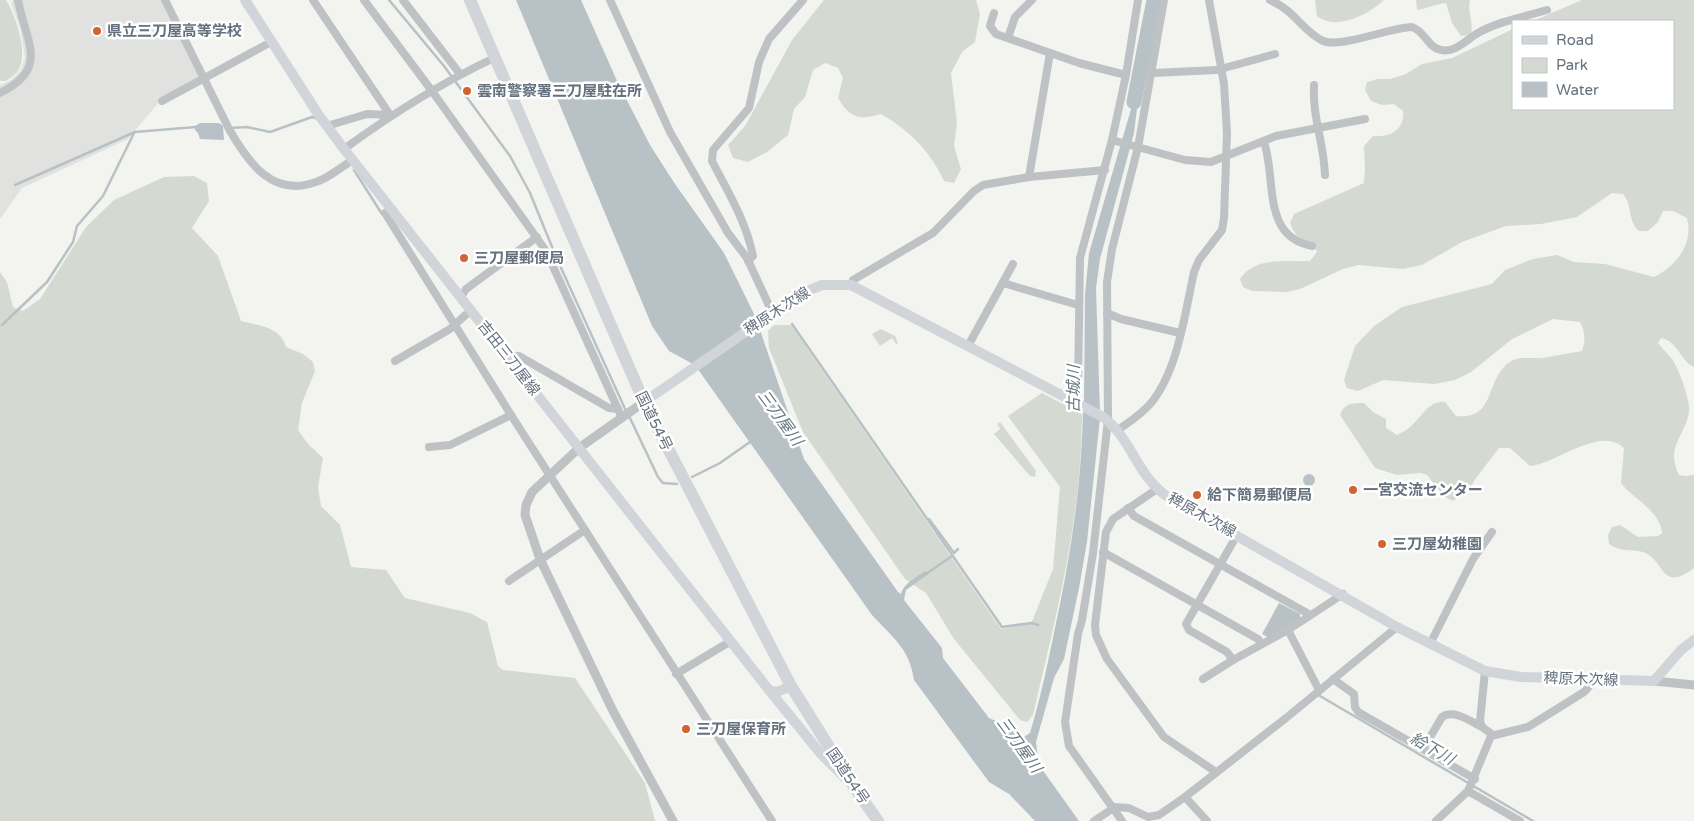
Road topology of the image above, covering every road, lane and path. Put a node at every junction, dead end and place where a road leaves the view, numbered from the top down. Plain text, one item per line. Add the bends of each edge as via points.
1 (18, 0) edge
2 (165, 0) edge
3 (245, 0) edge
4 (313, 0) edge
5 (364, 0) edge
6 (403, 0) edge
7 (470, 0) edge
8 (610, 0) edge
9 (803, 0) edge
10 (1032, 0) edge
11 (1138, 0) edge
12 (1164, 0) edge
13 (1209, 0) edge
14 (1270, 0) edge
15 (1547, 10) dead end
16 (994, 13) dead end
17 (1008, 38) junction
18 (271, 42) junction
19 (1050, 53) junction
20 (1275, 54) dead end
21 (494, 58) junction
22 (1222, 69) junction
23 (1153, 73) junction
24 (459, 75) junction
25 (1126, 75) junction
26 (205, 79) junction
27 (1314, 85) dead end
28 (432, 90) junction
29 (0, 94) edge
30 (162, 101) dead end
31 (390, 115) junction
32 (1365, 119) dead end
33 (328, 126) junction
34 (1317, 128) junction
35 (1113, 141) junction
36 (1264, 142) junction
37 (1137, 147) junction
38 (344, 149) junction
39 (1226, 157) junction
40 (353, 160) junction
41 (1105, 170) junction
42 (1326, 175) dead end
43 (1029, 177) junction
44 (392, 209) junction
45 (537, 237) junction
46 (1312, 246) dead end
47 (748, 261) junction
48 (1013, 264) dead end
49 (1003, 283) junction
50 (851, 285) junction
51 (460, 297) junction
52 (1078, 305) junction
53 (471, 310) junction
54 (770, 313) junction
55 (1107, 313) junction
56 (454, 324) junction
57 (1180, 333) junction
58 (968, 346) junction
59 (508, 356) junction
60 (395, 361) dead end
61 (644, 402) junction
62 (1077, 402) junction
63 (618, 409) junction
64 (511, 415) junction
65 (622, 418) junction
66 (1106, 418) junction
67 (1118, 430) junction
68 (429, 447) dead end
69 (579, 448) junction
70 (548, 477) junction
71 (1157, 489) junction
72 (1128, 508) junction
73 (585, 530) junction
74 (1492, 532) dead end
75 (1237, 535) junction
76 (1102, 552) junction
77 (540, 560) junction
78 (1220, 564) junction
79 (509, 581) dead end
80 (1343, 594) junction
81 (1197, 604) junction
82 (1309, 616) junction
83 (1397, 627) junction
84 (1288, 630) junction
85 (1694, 640) edge
86 (732, 641) junction
87 (1262, 644) junction
88 (1430, 644) junction
89 (1233, 660) junction
90 (1485, 672) junction
91 (676, 673) junction
92 (1203, 679) dead end
93 (1333, 679) junction
94 (1595, 680) junction
95 (1654, 681) junction
96 (1694, 685) edge
97 (792, 686) junction
98 (769, 690) junction
99 (1320, 690) junction
100 (1482, 727) junction
101 (1493, 735) junction
102 (1423, 749) junction
103 (1216, 772) junction
104 (1472, 785) junction
105 (856, 790) junction
106 (1185, 797) junction
107 (1112, 809) junction
108 (673, 821) edge
109 (772, 821) edge
110 (878, 821) edge
111 (1094, 821) edge
112 (1122, 821) edge
113 (1207, 821) edge
114 (1436, 821) edge
115 (1520, 821) edge

1 - 29 street via 31,43 31,65 20,81
2 - 26 street
3 - 18 main road, 吉田三刀屋線
4 - 31 street
5 - 28 street
6 - 24 street
7 - 21 highway, 国道54号
8 - 47 street via 670,132 728,233
9 - 47 street via 769,39 759,62 749,108 711,156 744,228 753,256
10 - 17 street via 1015,17
11 - 25 street
12 - 23 street
13 - 22 street
14 - 15 street via 1286,8 1328,44 1412,27 1420,30 1432,46 1441,50 1454,49 1502,22
16 - 17 street via 991,29
17 - 19 street
18 - 26 street
18 - 33 main road, 吉田三刀屋線
19 - 25 street
19 - 43 street
20 - 22 street
21 - 24 street
21 - 61 highway, 国道54号
22 - 23 street
22 - 39 street via 1228,133
23 - 37 street
24 - 28 street
25 - 35 street
26 - 30 street
26 - 40 street via 239,148 270,180 285,185 319,182
27 - 34 street
28 - 31 street
28 - 45 street
31 - 33 street via 367,114
31 - 38 street
32 - 34 street
33 - 38 main road, 吉田三刀屋線
34 - 36 street
34 - 42 street via 1322,138
35 - 37 street
35 - 41 street
36 - 39 street
36 - 46 street via 1270,160 1273,204 1282,228 1296,242
37 - 39 street via 1185,160 1211,162
37 - 55 street via 1106,282
38 - 40 main road, 吉田三刀屋線
39 - 57 street via 1224,224 1194,272
40 - 44 main road, 吉田三刀屋線
41 - 43 street
41 - 52 street via 1080,258
43 - 50 street via 983,185 933,233 853,280
44 - 51 main road, 吉田三刀屋線
44 - 56 street via 385,213
45 - 51 street
45 - 63 street via 546,250
47 - 54 street
48 - 49 street
49 - 52 street
49 - 58 street
50 - 54 main road, 稗原木次線 via 811,288
50 - 58 main road, 稗原木次線
51 - 53 main road, 吉田三刀屋線
52 - 62 street
53 - 56 street
53 - 59 main road, 吉田三刀屋線
54 - 61 main road, 稗原木次線
55 - 57 street
55 - 66 street
56 - 60 street
56 - 64 street
57 - 67 street via 1173,360 1152,401
58 - 62 main road, 稗原木次線
59 - 63 street via 519,356 609,408
59 - 69 main road, 吉田三刀屋線
61 - 65 street
61 - 97 highway, 国道54号
62 - 66 main road, 稗原木次線
63 - 65 street
64 - 68 street via 450,446
64 - 70 street
65 - 69 street
66 - 67 main road, 稗原木次線
66 - 107 street via 1094,553 1065,722 1069,746
67 - 71 main road, 稗原木次線 via 1144,476
69 - 70 street
69 - 86 main road, 吉田三刀屋線
70 - 73 street
70 - 77 street via 532,492 525,515
71 - 72 street
71 - 75 main road, 稗原木次線
72 - 76 street via 1109,525
72 - 78 street via 1134,516
73 - 77 street
73 - 91 street
74 - 88 street via 1473,559
75 - 78 street
75 - 80 main road, 稗原木次線
76 - 81 street
76 - 103 street via 1094,625 1102,650 1164,737
77 - 79 street
77 - 108 street via 613,711
78 - 81 street
78 - 82 street
80 - 82 street
80 - 83 main road, 稗原木次線
81 - 87 street
81 - 89 street via 1187,628 1227,652
82 - 84 street
83 - 88 main road, 稗原木次線
83 - 93 street
84 - 87 street
84 - 99 street
85 - 95 main road
86 - 91 street
86 - 98 main road, 吉田三刀屋線
87 - 89 street
88 - 90 main road, 稗原木次線
89 - 92 street
90 - 94 main road, 稗原木次線
90 - 100 street
91 - 109 street
93 - 99 street
93 - 102 street via 1354,694 1358,712
94 - 95 main road, 稗原木次線
94 - 101 street via 1584,692 1528,728
95 - 96 street
97 - 98 main road via 777,692
97 - 105 highway, 国道54号
98 - 105 main road, 吉田三刀屋線 via 821,754
99 - 103 street
100 - 101 street
100 - 102 street via 1447,714
101 - 104 street
102 - 104 street
103 - 106 street
104 - 114 street
104 - 115 street
105 - 110 highway, 国道54号
106 - 107 street via 1152,817 1123,807
106 - 113 street
107 - 111 street
107 - 112 street

